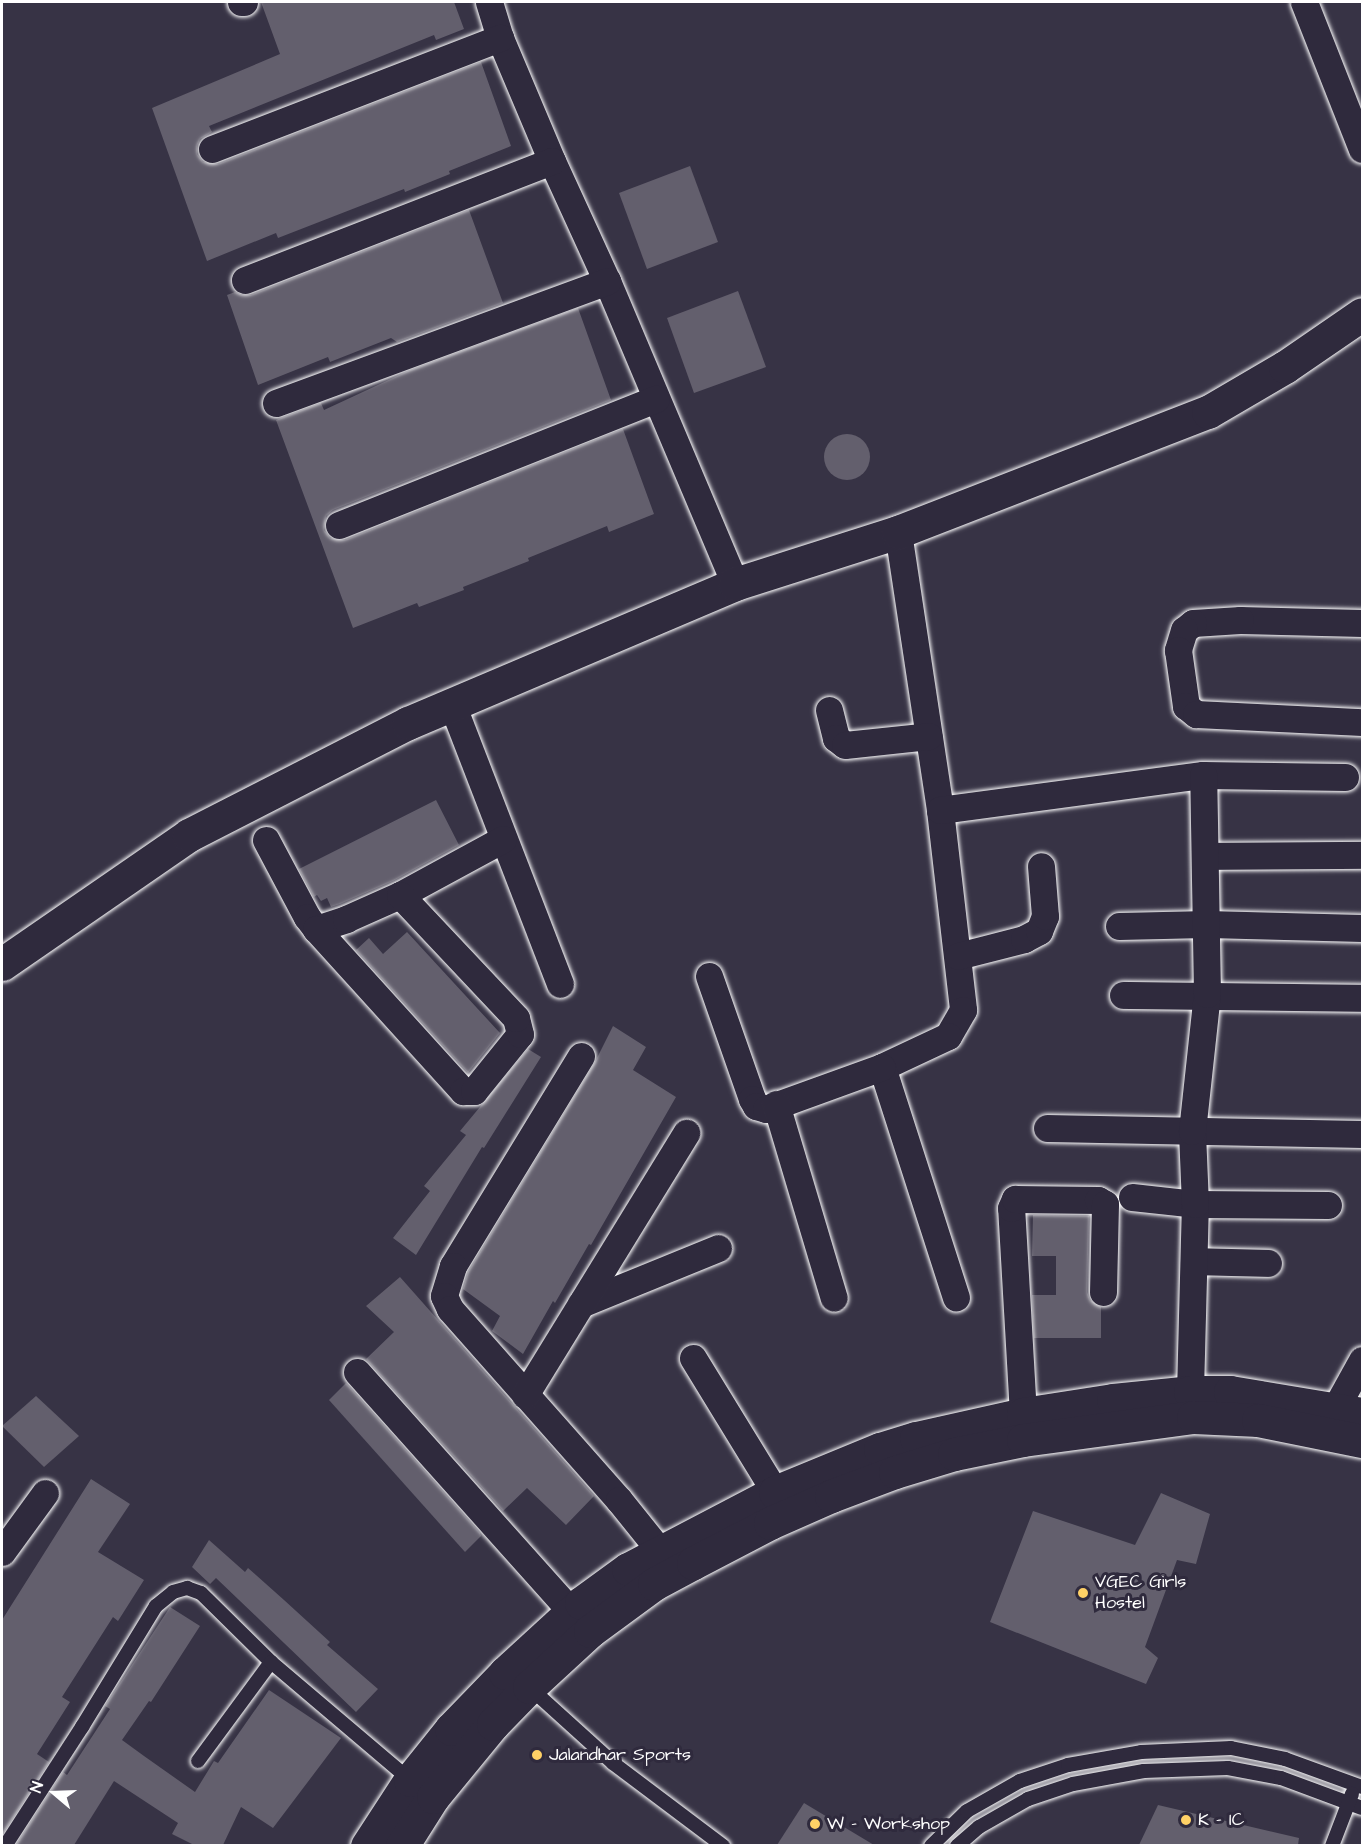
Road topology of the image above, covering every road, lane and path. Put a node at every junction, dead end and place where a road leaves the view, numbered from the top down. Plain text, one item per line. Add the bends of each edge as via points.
1 (489, 2) edge
2 (1304, 2) edge
3 (500, 38) junction
4 (212, 149) dead end
5 (1362, 149) edge
6 (552, 161) junction
7 (244, 280) dead end
8 (606, 281) junction
9 (1362, 314) edge
10 (656, 399) junction
11 (276, 404) dead end
12 (339, 525) dead end
13 (898, 532) junction
14 (735, 584) junction
15 (1362, 623) edge
16 (452, 704) junction
17 (829, 710) dead end
18 (1362, 722) edge
19 (929, 736) junction
20 (1203, 775) junction
21 (1345, 777) dead end
22 (940, 810) junction
23 (503, 839) junction
24 (266, 840) dead end
25 (1207, 855) junction
26 (1362, 855) edge
27 (1041, 866) dead end
28 (400, 895) junction
29 (1207, 924) junction
30 (1119, 926) dead end
31 (1362, 928) edge
32 (316, 929) junction
33 (958, 956) junction
34 (2, 964) edge
35 (709, 976) dead end
36 (560, 984) dead end
37 (1208, 994) junction
38 (1123, 995) dead end
39 (1362, 998) edge
40 (581, 1056) dead end
41 (882, 1067) junction
42 (776, 1104) junction
43 (1047, 1128) dead end
44 (1192, 1131) junction
45 (686, 1132) dead end
46 (1362, 1134) edge
47 (1132, 1197) dead end
48 (1195, 1204) junction
49 (1329, 1205) dead end
50 (718, 1248) dead end
51 (1194, 1262) junction
52 (1269, 1263) dead end
53 (1103, 1292) dead end
54 (956, 1297) dead end
55 (834, 1298) dead end
56 (581, 1304) junction
57 (693, 1358) dead end
58 (1362, 1360) edge
59 (357, 1372) dead end
60 (1190, 1392) junction
61 (525, 1395) junction
62 (1230, 1405) junction
63 (1349, 1412) edge
64 (1023, 1414) junction
65 (1362, 1441) edge
66 (951, 1442) junction
67 (775, 1492) junction
68 (45, 1493) dead end
69 (660, 1551) junction
70 (2, 1552) edge
71 (584, 1613) junction
72 (271, 1662) junction
73 (529, 1687) junction
74 (1105, 1757) junction
75 (198, 1761) dead end
76 (1109, 1777) junction
77 (410, 1780) junction
78 (1359, 1785) edge
79 (1349, 1802) junction
80 (1362, 1808) edge
81 (5, 1845) edge
82 (367, 1845) edge
83 (402, 1845) edge
84 (723, 1845) edge
85 (931, 1845) edge
86 (957, 1845) edge
87 (1332, 1845) edge

1 - 3 street
2 - 5 street
3 - 4 street
3 - 6 street
6 - 7 street
6 - 8 street
8 - 10 street
8 - 11 street
9 - 13 main road via 1285,367 1208,412
10 - 12 street
10 - 14 street
13 - 14 main road
13 - 19 street
14 - 16 main road
15 - 18 street via 1192,623 1184,630 1178,650 1186,706 1196,714
16 - 23 street
16 - 34 main road via 189,835
17 - 19 street via 836,738 845,745
19 - 22 street
20 - 21 street
20 - 22 street
20 - 25 street
22 - 33 street
23 - 28 street
23 - 36 street
24 - 32 street
25 - 26 street
25 - 29 street
27 - 33 street via 1045,916 1042,928 1024,939
28 - 32 street
28 - 32 street via 516,1018 520,1034 474,1091 463,1091
29 - 30 street
29 - 31 street
29 - 37 street
33 - 41 street via 963,1010 956,1025 948,1036
35 - 42 street via 752,1099 756,1106 766,1109
37 - 38 street
37 - 39 street
37 - 44 street
40 - 61 street via 453,1266 444,1296 450,1309
41 - 42 street
41 - 54 street
42 - 55 street
43 - 44 street
44 - 46 street
44 - 48 street
45 - 56 street
47 - 48 street
48 - 49 street
48 - 51 street
50 - 56 street
51 - 52 street
51 - 60 street
53 - 64 street via 1105,1204 1098,1200 1015,1199 1011,1208
56 - 61 street
57 - 67 street
58 - 63 street
59 - 71 street
60 - 62 main road
60 - 64 main road
61 - 69 street
62 - 63 main road
62 - 65 main road via 1258,1420
62 - 66 main road via 1193,1417 1023,1440
64 - 66 main road
66 - 67 main road via 880,1449
66 - 71 main road via 771,1523 654,1584
67 - 69 main road
68 - 70 street
69 - 71 main road via 628,1569
71 - 73 main road
71 - 77 main road via 475,1703
72 - 75 lane
72 - 77 lane
72 - 81 lane via 201,1593 187,1588 173,1592 156,1606
73 - 83 main road via 466,1755
73 - 84 lane via 613,1763
74 - 76 lane
74 - 78 lane via 1231,1748 1286,1759
74 - 85 lane via 1020,1781 968,1811
76 - 79 lane via 1144,1771 1228,1768 1281,1778
76 - 86 lane via 1028,1799 979,1827
77 - 82 main road
78 - 79 lane
79 - 80 lane
79 - 87 lane

